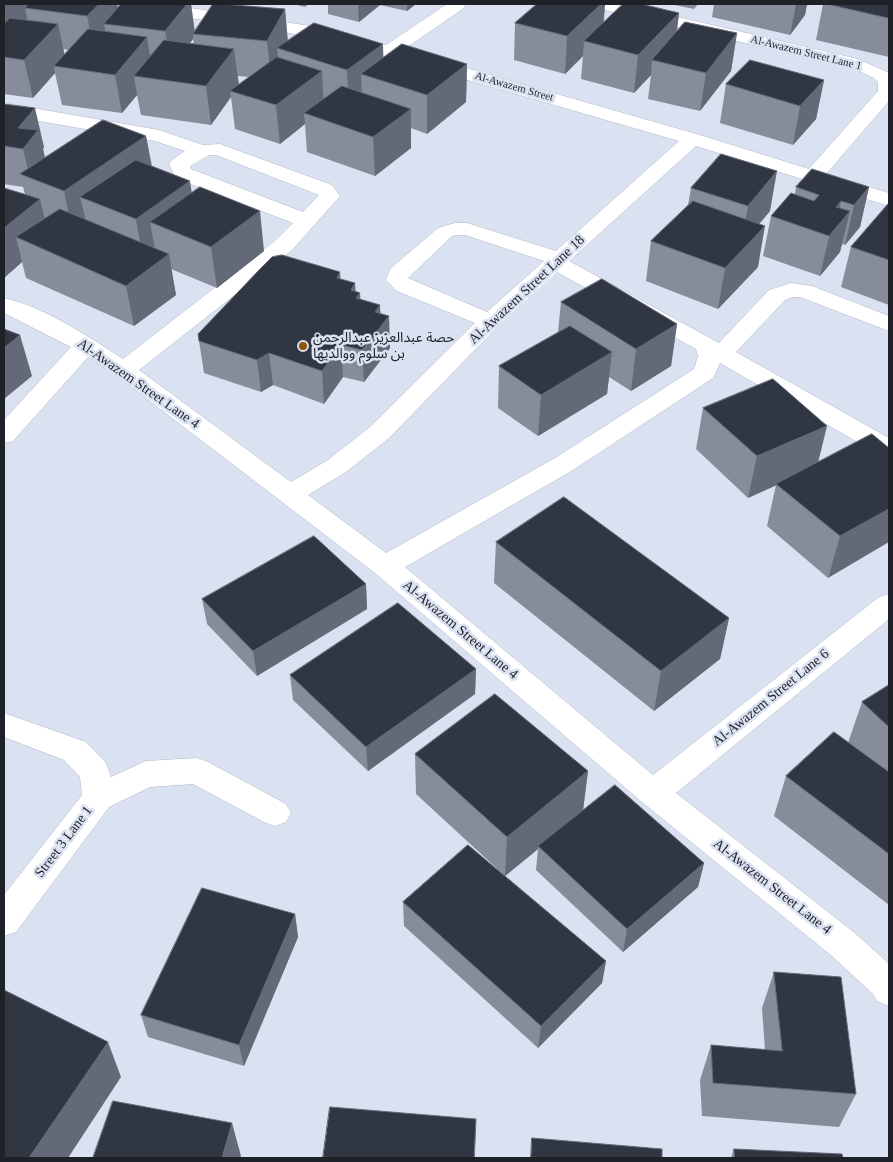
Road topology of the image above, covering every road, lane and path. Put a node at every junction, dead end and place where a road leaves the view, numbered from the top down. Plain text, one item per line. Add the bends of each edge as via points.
1 (131, 4) edge
2 (458, 4) edge
3 (601, 4) edge
4 (165, 6) edge
5 (390, 51) junction
6 (4, 109) edge
7 (693, 139) junction
8 (200, 150) junction
9 (813, 177) junction
10 (889, 200) edge
11 (307, 221) junction
12 (558, 261) junction
13 (4, 305) edge
14 (490, 322) junction
15 (889, 324) edge
16 (86, 345) junction
17 (714, 349) junction
18 (124, 370) junction
19 (4, 435) edge
20 (889, 450) edge
21 (290, 494) junction
22 (385, 566) junction
23 (889, 604) edge
24 (4, 725) edge
25 (653, 793) junction
26 (98, 798) junction
27 (275, 813) dead end
28 (4, 921) edge
29 (889, 990) edge

1 - 4 street, Al-Awazem Street
2 - 5 street
3 - 9 street, Al-Awazem Street Lane 1 via 858,64 880,74 887,81 887,92
4 - 5 street, Al-Awazem Street via 324,34
5 - 7 street, Al-Awazem Street
6 - 8 street via 159,136
7 - 9 street, Al-Awazem Street
7 - 12 street, Al-Awazem Street Lane 18
8 - 11 street via 180,164 182,172
8 - 11 street via 220,150 324,189 330,196
9 - 10 street, Al-Awazem Street
11 - 18 street via 284,245
12 - 14 street, Al-Awazem Street Lane 18
12 - 14 street via 467,229 455,229 445,232 398,274 397,280 405,286
12 - 17 street
13 - 16 street, Al-Awazem Street Lane 4
14 - 21 street, Al-Awazem Street Lane 18 via 379,433 337,466
15 - 17 street via 804,291 791,290 777,295
16 - 18 street, Al-Awazem Street Lane 4
16 - 19 street
17 - 20 street
17 - 22 street via 705,373 564,464
18 - 21 street, Al-Awazem Street Lane 4
21 - 22 street, Al-Awazem Street Lane 4
22 - 25 street, Al-Awazem Street Lane 4
23 - 25 street, Al-Awazem Street Lane 6
24 - 26 street via 75,751 95,772
25 - 29 street, Al-Awazem Street Lane 4 via 844,945
26 - 27 street, Street 3 Lane 1 via 146,774 197,771
26 - 28 street, Street 3 Lane 1

